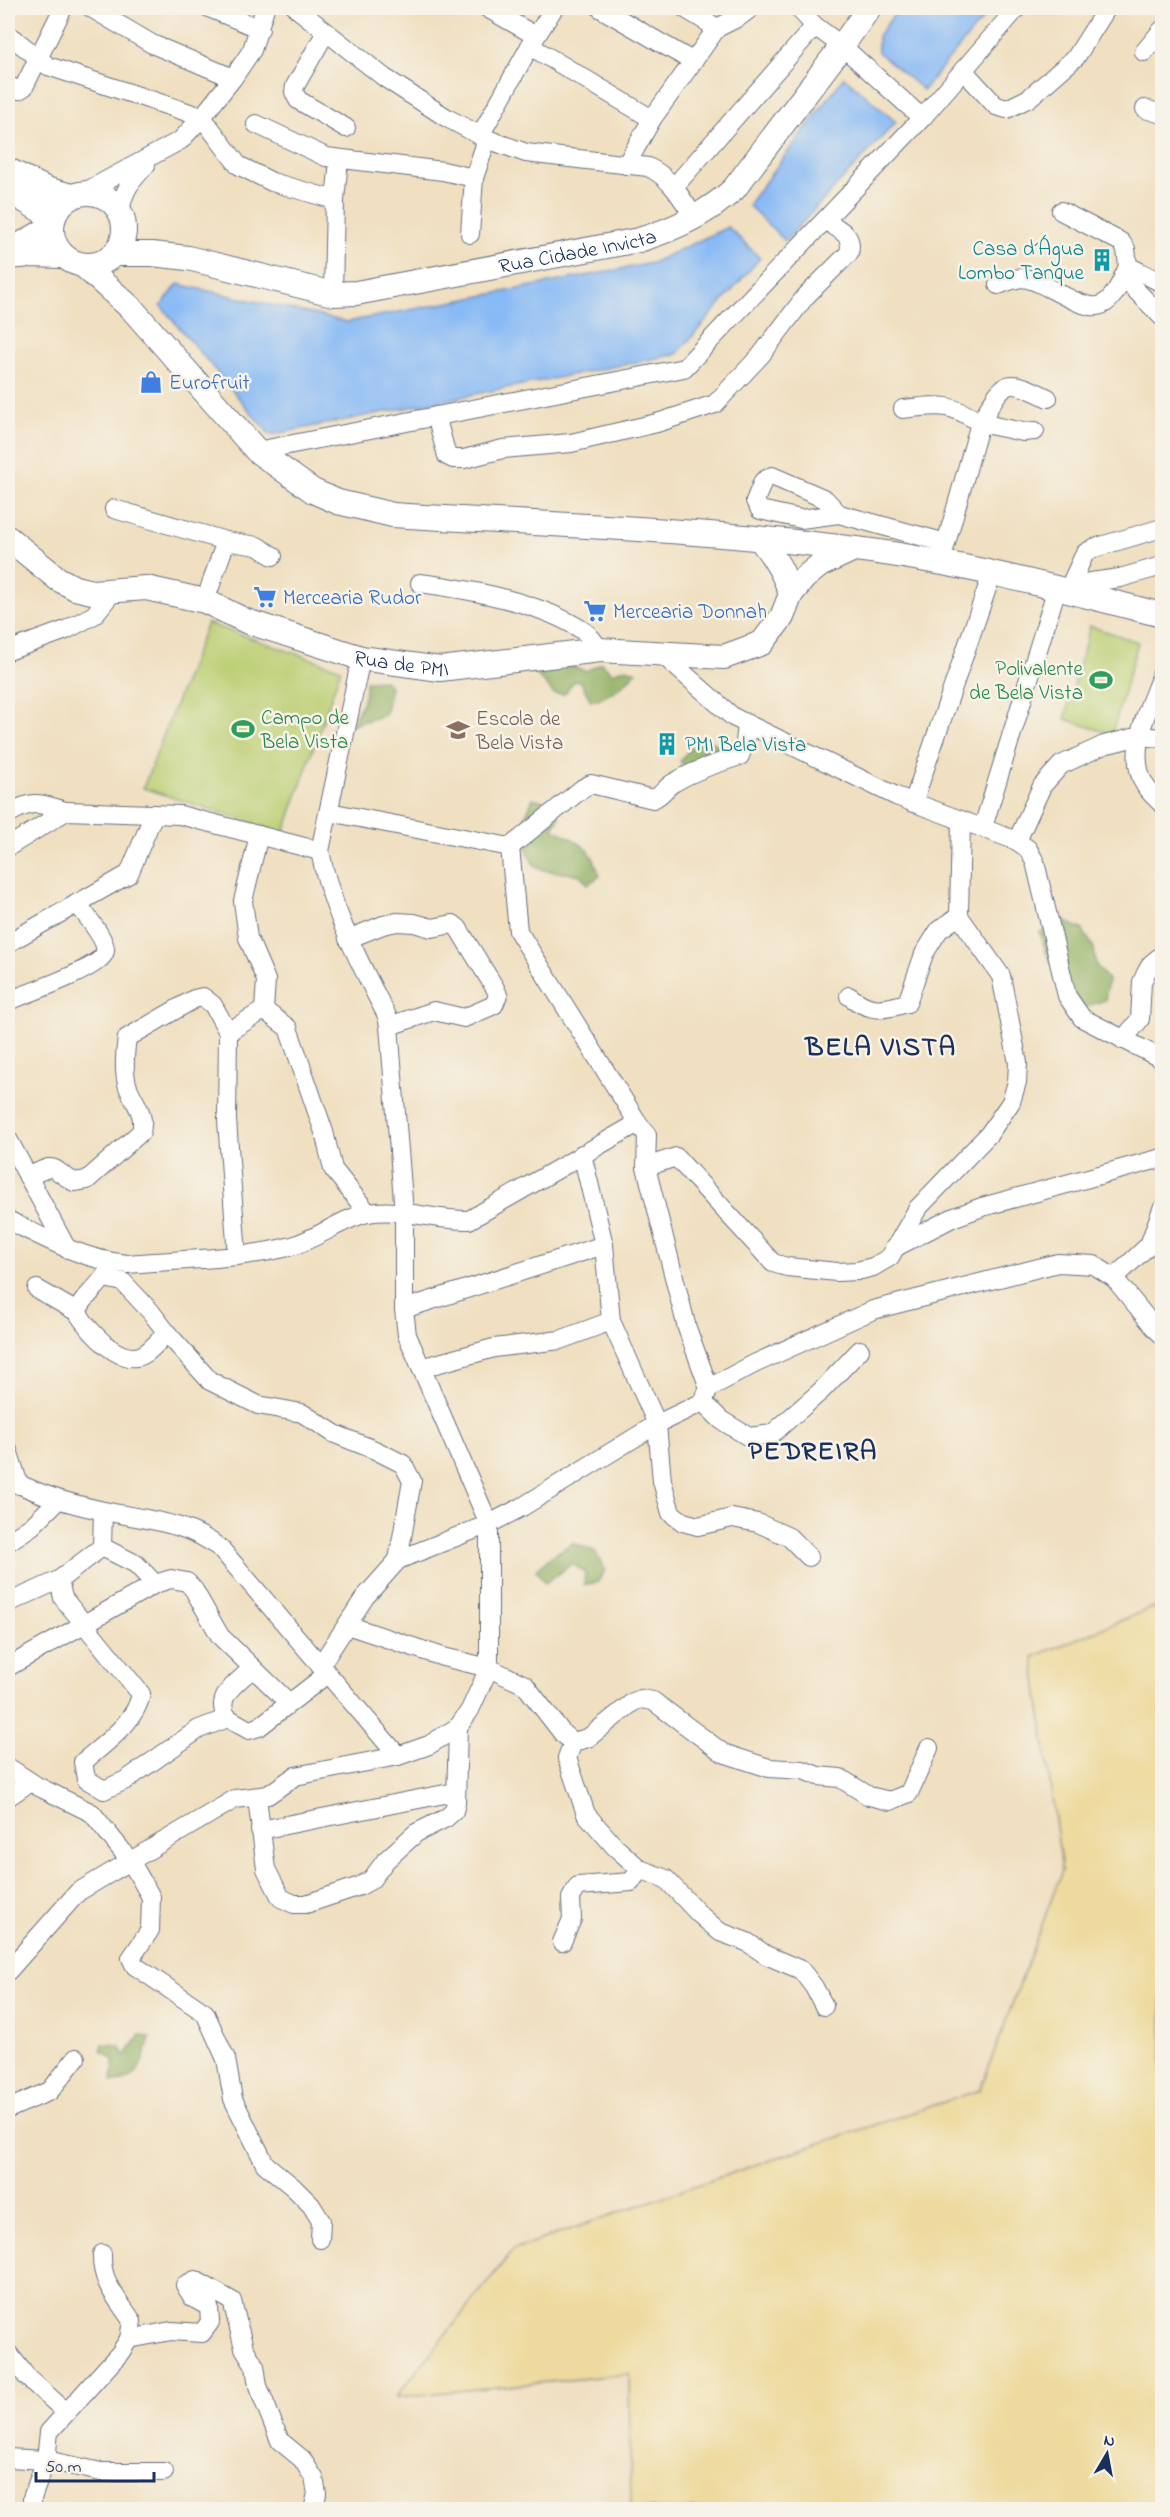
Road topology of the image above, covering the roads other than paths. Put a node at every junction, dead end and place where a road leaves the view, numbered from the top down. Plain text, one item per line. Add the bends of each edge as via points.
1 (63, 8) edge
2 (91, 8) edge
3 (209, 8) edge
4 (265, 8) edge
5 (296, 8) edge
6 (487, 8) edge
7 (554, 8) edge
8 (600, 8) edge
9 (684, 8) edge
10 (751, 8) edge
11 (798, 8) edge
12 (869, 8) edge
13 (1017, 8) edge
14 (1107, 8) edge
15 (815, 26) junction
16 (717, 28) junction
17 (260, 29) junction
18 (1162, 30) edge
19 (326, 32) junction
20 (8, 34) edge
21 (533, 41) junction
22 (842, 46) junction
23 (1144, 52) dead end
24 (37, 58) junction
25 (692, 61) junction
26 (963, 70) junction
27 (233, 78) junction
28 (8, 86) edge
29 (202, 117) junction
30 (922, 118) junction
31 (652, 119) junction
32 (256, 124) dead end
33 (346, 129) dead end
34 (483, 138) junction
35 (158, 154) junction
36 (339, 160) junction
37 (626, 165) junction
38 (8, 170) edge
39 (474, 178) junction
40 (674, 187) junction
41 (8, 190) edge
42 (77, 195) junction
43 (335, 200) junction
44 (1061, 211) dead end
45 (693, 217) junction
46 (122, 218) junction
47 (825, 220) junction
48 (52, 222) junction
49 (470, 234) dead end
50 (8, 252) edge
51 (8, 257) edge
52 (189, 258) junction
53 (92, 259) junction
54 (1125, 271) junction
55 (1162, 283) edge
56 (998, 285) dead end
57 (333, 294) junction
58 (1162, 317) edge
59 (1048, 398) dead end
60 (903, 409) dead end
61 (436, 416) junction
62 (980, 423) junction
63 (1035, 431) dead end
64 (257, 451) junction
65 (114, 509) dead end
66 (839, 514) dead end
67 (1162, 528) edge
68 (8, 538) edge
69 (760, 539) junction
70 (226, 542) junction
71 (856, 549) junction
72 (943, 553) junction
73 (273, 556) dead end
74 (1162, 566) edge
75 (993, 572) junction
76 (420, 583) dead end
77 (1065, 588) junction
78 (115, 589) junction
79 (791, 594) junction
80 (205, 602) junction
81 (1162, 615) edge
82 (600, 650) junction
83 (8, 651) edge
84 (664, 656) junction
85 (361, 658) junction
86 (1162, 679) edge
87 (747, 724) junction
88 (1140, 736) junction
89 (1162, 738) edge
90 (913, 803) junction
91 (1162, 804) edge
92 (66, 811) junction
93 (329, 812) junction
94 (8, 814) edge
95 (154, 814) junction
96 (961, 820) junction
97 (983, 827) junction
98 (259, 835) junction
99 (1017, 841) junction
100 (8, 847) edge
101 (510, 847) junction
102 (320, 851) junction
103 (77, 903) junction
104 (959, 916) junction
105 (348, 939) junction
106 (8, 943) edge
107 (1162, 955) edge
108 (849, 996) dead end
109 (8, 1001) edge
110 (264, 1010) junction
111 (389, 1026) junction
112 (228, 1032) junction
113 (1123, 1040) junction
114 (1162, 1059) edge
115 (643, 1129) junction
116 (8, 1139) edge
117 (582, 1154) junction
118 (676, 1157) junction
119 (1162, 1158) edge
120 (13, 1162) edge
121 (646, 1167) junction
122 (27, 1177) junction
123 (1162, 1209) edge
124 (368, 1213) junction
125 (404, 1213) junction
126 (8, 1220) edge
127 (604, 1245) junction
128 (67, 1249) junction
129 (893, 1249) junction
130 (237, 1256) junction
131 (108, 1270) junction
132 (1114, 1278) junction
133 (37, 1289) dead end
134 (404, 1309) junction
135 (77, 1312) junction
136 (611, 1322) junction
137 (167, 1333) junction
138 (1162, 1335) edge
139 (860, 1350) dead end
140 (421, 1368) junction
141 (706, 1395) junction
142 (657, 1424) junction
143 (8, 1450) edge
144 (13, 1482) edge
145 (58, 1500) junction
146 (104, 1511) junction
147 (489, 1524) junction
148 (8, 1542) edge
149 (102, 1547) junction
150 (809, 1557) dead end
151 (398, 1560) junction
152 (59, 1580) junction
153 (155, 1584) junction
154 (8, 1603) edge
155 (84, 1624) junction
156 (347, 1625) junction
157 (8, 1667) edge
158 (253, 1668) junction
159 (489, 1668) junction
160 (324, 1670) junction
161 (288, 1702) junction
162 (228, 1718) junction
163 (458, 1727) junction
164 (573, 1742) junction
165 (929, 1748) dead end
166 (398, 1755) junction
167 (8, 1767) edge
168 (86, 1779) junction
169 (30, 1782) junction
170 (455, 1792) junction
171 (8, 1797) edge
172 (257, 1798) junction
173 (67, 1800) junction
174 (260, 1830) junction
175 (132, 1862) junction
176 (640, 1869) junction
177 (562, 1942) dead end
178 (8, 1971) edge
179 (824, 2006) dead end
180 (76, 2058) dead end
181 (8, 2109) edge
182 (320, 2239) dead end
183 (102, 2254) dead end
184 (129, 2339) junction
185 (8, 2353) edge
186 (66, 2412) junction
187 (8, 2458) edge
188 (46, 2460) junction
189 (164, 2472) dead end
190 (32, 2510) edge
191 (313, 2510) edge

1 - 24 street
2 - 27 street via 152,44
3 - 17 street
4 - 17 street
5 - 19 street
6 - 21 street
7 - 21 street
8 - 25 street
9 - 16 street
10 - 16 street
11 - 15 street
12 - 22 main road, Rua Cidade Invicta
13 - 26 street
14 - 26 street via 1076,57 1029,98 1007,109 996,106
15 - 22 street
15 - 40 street
16 - 25 street
17 - 27 street via 252,50
18 - 23 street
19 - 33 street via 294,92 298,100
19 - 34 street via 385,78
20 - 24 street
21 - 31 street
21 - 34 street
22 - 30 street
22 - 45 main road, Rua Cidade Invicta via 734,189
24 - 28 street via 24,87 19,90
24 - 29 street via 48,66
25 - 31 street
26 - 30 street
27 - 29 street
29 - 35 street via 181,140
29 - 43 street via 238,165 272,182
30 - 47 street
31 - 37 street
32 - 36 street
34 - 37 street via 526,153
34 - 39 street
35 - 42 street
35 - 46 street via 129,182 122,198
36 - 39 street
36 - 43 street
37 - 40 street via 660,173
38 - 42 main road via 46,189
39 - 49 street
40 - 45 street
41 - 48 main road
42 - 46 main road via 105,197
42 - 48 main road via 64,201
43 - 57 street
44 - 54 street via 1121,242 1126,249
45 - 57 main road, Rua Cidade Invicta via 639,240 356,293
46 - 52 main road, Rua Cidade Invicta via 155,243
46 - 53 main road via 124,234
47 - 61 street via 684,368
47 - 61 street via 848,237 849,253 805,297 761,356 715,404 657,423 571,443 503,449 464,459 447,456
48 - 50 main road
48 - 53 main road via 56,247
51 - 53 main road, Rua Cidade Invicta
52 - 53 main road, Rua Cidade Invicta via 152,254
52 - 57 main road, Rua Cidade Invicta
53 - 64 main road
54 - 55 street
54 - 56 street via 1109,301 1097,308 1086,307 1033,280 1020,278
54 - 58 street
59 - 62 street via 1022,385 1010,384 999,390
60 - 62 street via 937,405 960,409
61 - 64 street
62 - 63 street
62 - 72 street
64 - 69 main road via 313,491 338,502 393,515
65 - 70 street
66 - 72 street
67 - 77 street via 1085,553
68 - 78 main road, Rua de PMI via 75,588 92,592
69 - 71 main road
69 - 79 main road via 774,555
70 - 73 street via 257,546
70 - 80 street
71 - 72 main road
71 - 79 main road via 820,565
72 - 75 main road
74 - 77 street
75 - 77 main road
75 - 90 street
76 - 82 street via 457,588 543,612 587,634
77 - 81 main road
77 - 97 street
78 - 80 main road, Rua de PMI via 146,588
78 - 83 street via 94,615 66,630
79 - 84 main road, Rua de PMI via 782,617 762,643 724,657
80 - 85 main road, Rua de PMI via 246,621
82 - 84 main road, Rua de PMI
82 - 85 main road, Rua de PMI via 440,669
84 - 87 street via 733,717
85 - 93 street
86 - 88 street
87 - 90 street
87 - 101 street via 740,756 692,772 653,799 591,784
88 - 89 street
88 - 91 street via 1137,762 1146,787
88 - 99 street via 1104,745 1061,765 1042,786
90 - 96 street
92 - 94 street via 29,802
92 - 95 street
92 - 100 street
93 - 101 street
93 - 102 street
95 - 98 street via 180,815
95 - 103 street via 129,874
96 - 97 street
96 - 104 street
97 - 99 street
98 - 102 street
98 - 110 street via 243,902 248,938 266,980
99 - 113 street via 1028,849 1035,862 1073,1008 1082,1018
101 - 115 street via 518,931
102 - 105 street via 324,874
103 - 106 street
103 - 109 street via 105,943 102,959
104 - 108 street via 939,930 924,954 907,1003 880,1010 861,1005
104 - 129 street via 1001,976 1018,1063 1017,1082 1011,1101 989,1134 918,1208
105 - 111 street
105 - 111 street via 397,922 432,928 453,924 498,995 494,1005 464,1018 435,1011
107 - 113 street via 1151,964 1142,982 1140,1020
110 - 112 street
110 - 124 street via 288,1028 333,1169
111 - 125 street
112 - 122 street via 204,997 127,1038 127,1085 142,1114 141,1132 87,1180 74,1182 56,1167
112 - 130 street via 227,1120
113 - 114 street
115 - 117 street
115 - 118 street
115 - 121 street
116 - 120 street
117 - 125 street via 469,1220
117 - 127 street
118 - 121 street
118 - 129 street via 773,1263 857,1271 890,1257
119 - 129 street via 982,1207 951,1218
120 - 122 street
121 - 141 street
122 - 128 street
123 - 132 street via 1149,1245
124 - 125 street
124 - 130 street via 294,1245
125 - 134 street
126 - 128 street
127 - 134 street
127 - 136 street
128 - 131 street
130 - 131 street via 127,1264
131 - 135 street
131 - 137 street
132 - 138 street
132 - 141 street via 1094,1265 1058,1263 873,1310 754,1364
133 - 135 street
134 - 140 street via 407,1335
135 - 137 street via 113,1352 127,1357 145,1354
136 - 140 street via 560,1340 494,1348
136 - 142 street
137 - 151 street via 210,1381 258,1405 302,1413 335,1434 403,1464 412,1480
139 - 141 street via 772,1434 749,1437 721,1420
140 - 147 street
141 - 142 street
142 - 147 street
142 - 150 street via 662,1481 671,1514 698,1526 732,1518 758,1523 789,1537
143 - 144 street
144 - 145 street
145 - 146 street
145 - 148 street via 32,1526
146 - 149 street
146 - 160 street via 178,1524 207,1538
147 - 151 street
147 - 159 street
149 - 152 street
149 - 153 street via 136,1564
151 - 156 street via 365,1597
152 - 154 street
152 - 155 street via 63,1598
153 - 155 street
153 - 158 street via 171,1579 187,1582 220,1636
155 - 157 street
155 - 168 street via 141,1694 139,1707 83,1762
156 - 159 street via 442,1658
156 - 160 street
158 - 161 street
158 - 162 street via 223,1701
159 - 163 street
159 - 164 street via 525,1685 562,1734
160 - 161 street
160 - 166 street
161 - 162 street via 259,1727 249,1730
162 - 168 street via 199,1729 126,1780 104,1790
163 - 166 street via 429,1745
163 - 170 street
164 - 165 street via 588,1738 633,1702 653,1701 723,1753 769,1768 803,1770 840,1779 868,1796 890,1801 909,1793
164 - 176 street via 567,1758 586,1814
166 - 172 street via 295,1776
167 - 169 street
168 - 173 street
169 - 171 street
169 - 173 street
170 - 174 street
170 - 174 street via 454,1811 416,1833 371,1880 306,1905 281,1898 266,1869
172 - 174 street
172 - 175 street via 235,1799
173 - 175 street via 92,1813
175 - 178 street via 78,1892
175 - 182 street via 151,1898 150,1930 131,1958 135,1966 205,2013 226,2059 233,2099 264,2164 311,2205 321,2221
176 - 177 street via 631,1882 578,1886 571,1898 572,1919
176 - 179 street via 666,1879 720,1932 801,1970
180 - 181 street via 50,2091
183 - 184 street via 104,2281 132,2321
184 - 186 street
184 - 191 street via 171,2331 202,2333 210,2322 209,2307 193,2298 185,2285 195,2280 232,2301 244,2348 255,2366 258,2386 280,2441 302,2459 314,2478 317,2494
185 - 186 street via 27,2377
186 - 188 street via 49,2432
187 - 188 street
188 - 189 street via 100,2472
188 - 190 street via 32,2498

